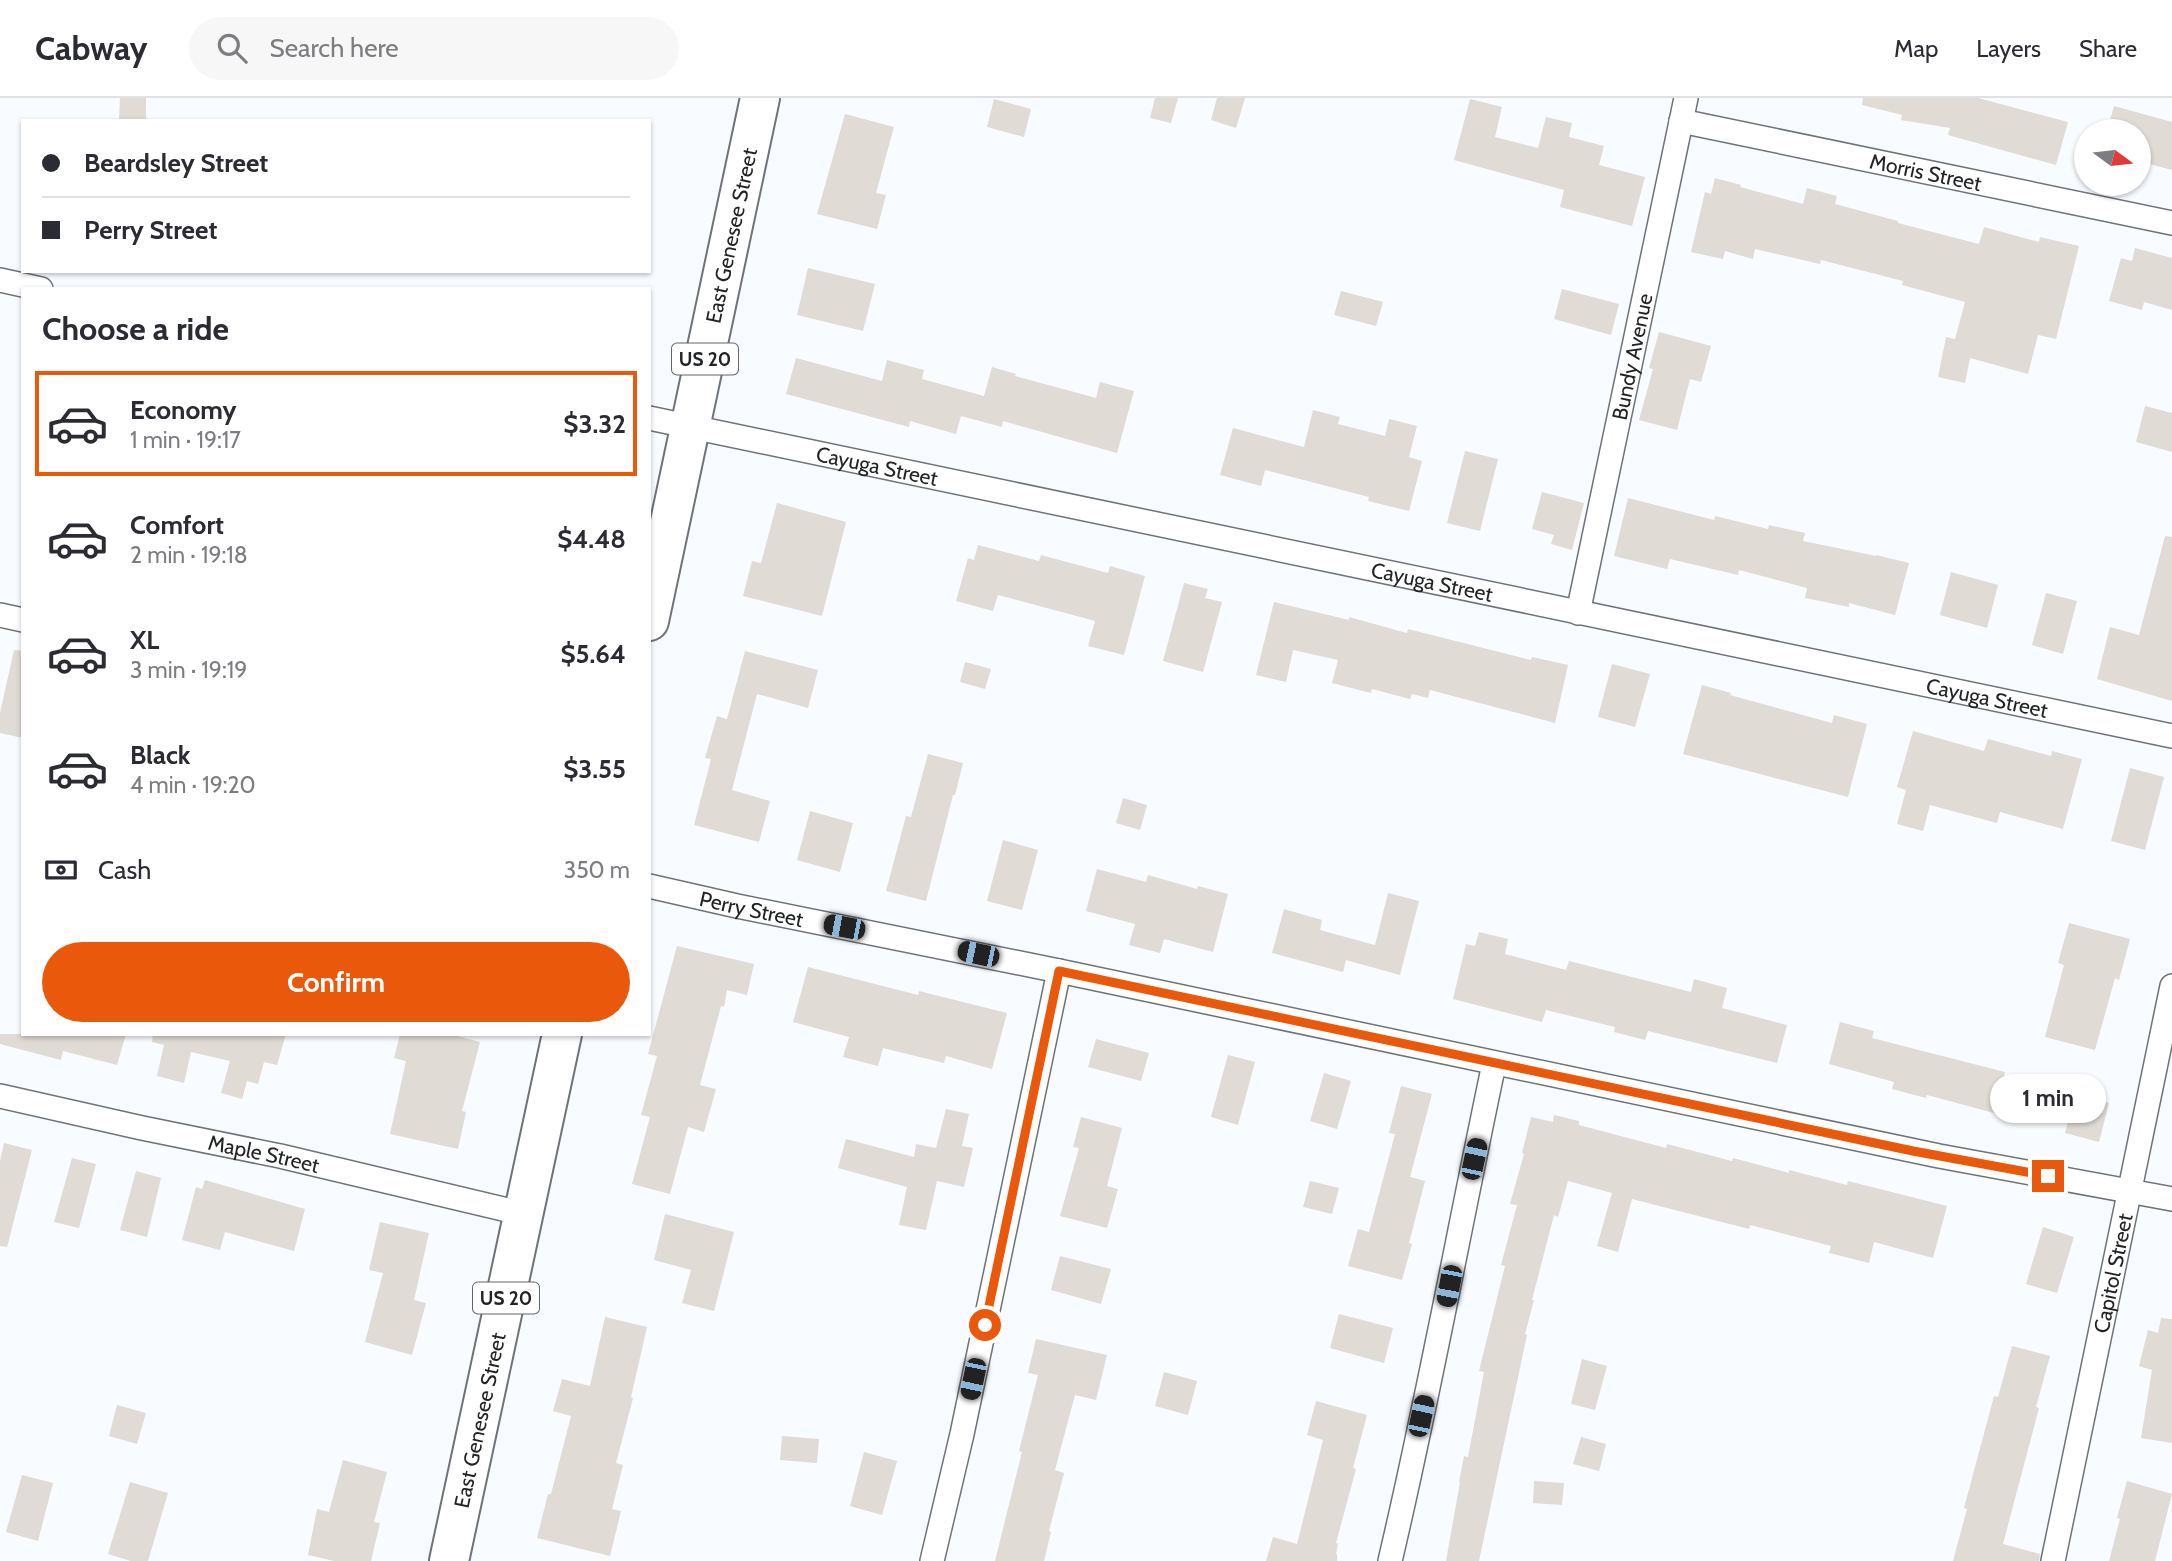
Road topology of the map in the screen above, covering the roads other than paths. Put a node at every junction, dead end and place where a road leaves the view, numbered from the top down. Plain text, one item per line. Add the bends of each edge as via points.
1 (760, 98) edge
2 (1686, 98) edge
3 (1681, 121) junction
4 (2172, 223) edge
5 (0, 280) edge
6 (32, 287) edge
7 (651, 418) edge
8 (691, 426) junction
9 (651, 612) edge
10 (1578, 613) junction
11 (0, 615) edge
12 (21, 620) edge
13 (2172, 736) edge
14 (651, 886) edge
15 (1059, 971) junction
16 (2172, 986) edge
17 (562, 1036) edge
18 (1494, 1064) junction
19 (0, 1096) edge
20 (2129, 1191) junction
21 (2172, 1199) edge
22 (524, 1214) junction
23 (449, 1561) edge
24 (932, 1561) edge
25 (1390, 1561) edge
26 (2053, 1561) edge

1 - 8 highway, East Genesee Street / US 20
2 - 3 street, Bundy Avenue
3 - 4 street, Morris Street
3 - 10 street, Bundy Avenue
5 - 6 street
7 - 8 street, Cayuga Street
8 - 9 highway, East Genesee Street / US 20
8 - 10 street, Cayuga Street
10 - 13 street, Cayuga Street
11 - 12 street
14 - 15 street, Perry Street
15 - 18 street, Perry Street
15 - 24 street
16 - 20 street, Capitol Street
17 - 22 highway, East Genesee Street / US 20
18 - 20 street, Perry Street
18 - 25 street
19 - 22 street, Maple Street
20 - 21 street, Perry Street
20 - 26 street, Capitol Street
22 - 23 highway, East Genesee Street / US 20

